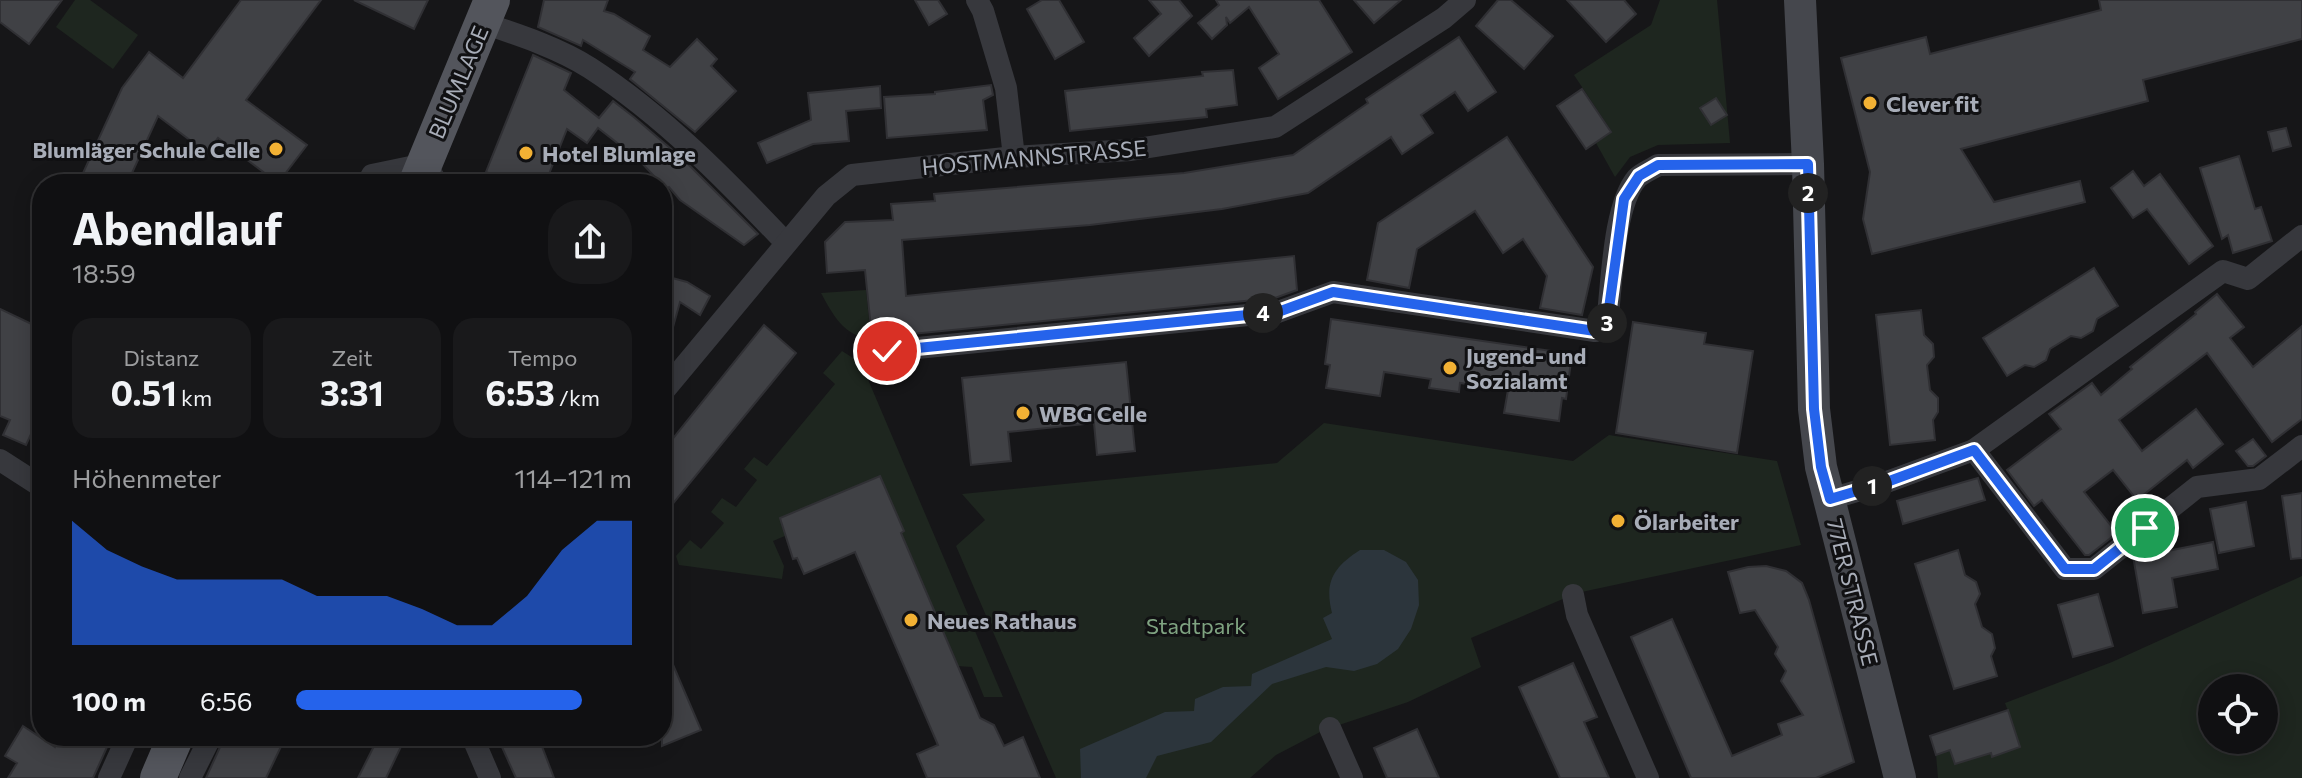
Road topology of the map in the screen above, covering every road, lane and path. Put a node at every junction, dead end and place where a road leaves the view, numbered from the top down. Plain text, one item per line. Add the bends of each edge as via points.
1 (977, 0) edge
2 (1465, 0) edge
3 (1800, 0) edge
4 (488, 11) edge
5 (1014, 157) junction
6 (1808, 164) junction
7 (427, 174) edge
8 (2302, 236) edge
9 (786, 243) junction
10 (867, 353) dead end
11 (672, 381) edge
12 (2302, 446) edge
13 (1974, 450) junction
14 (0, 460) edge
15 (32, 481) edge
16 (1830, 499) junction
17 (1573, 595) dead end
18 (1330, 728) dead end
19 (123, 746) edge
20 (172, 746) edge
21 (206, 746) edge
22 (476, 746) edge
23 (109, 778) edge
24 (158, 778) edge
25 (190, 778) edge
26 (490, 778) edge
27 (1352, 778) edge
28 (1648, 778) edge
29 (1900, 778) edge

1 - 5 street via 1006,88
2 - 5 street, HOSTMANNSTRASSE via 1275,127 1131,150
3 - 6 street, 77ER STRASSE
4 - 7 main road, BLUMLAGE
4 - 9 street via 523,37 588,67 670,129
5 - 9 street, HOSTMANNSTRASSE via 852,175 826,196
6 - 10 street via 1658,165 1639,176 1624,199 1607,323 1595,331 1333,292 1278,312
6 - 16 street, 77ER STRASSE via 1814,409
8 - 13 street via 2248,279 2223,271
9 - 11 street, HOSTMANNSTRASSE
12 - 13 street via 2259,479 2197,487 2094,569 2065,569
13 - 16 street
14 - 15 street
16 - 29 street, 77ER STRASSE
17 - 28 street
18 - 27 street
19 - 23 street
20 - 24 main road
21 - 25 street
22 - 26 street

